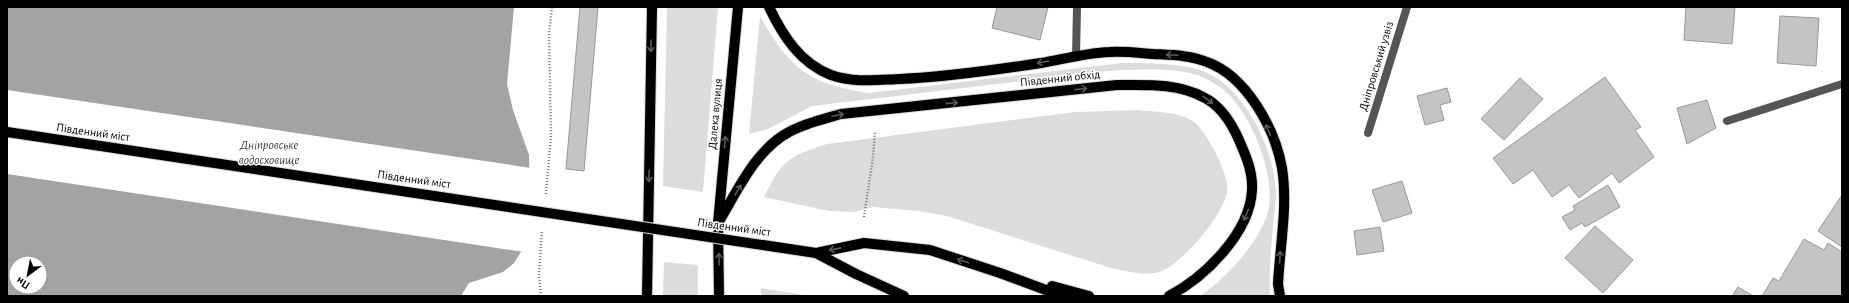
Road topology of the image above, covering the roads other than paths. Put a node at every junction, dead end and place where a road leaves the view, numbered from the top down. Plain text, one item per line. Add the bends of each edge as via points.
1 (652, 7) edge
2 (738, 7) edge
3 (769, 7) edge
4 (1077, 7) edge
5 (1407, 7) edge
6 (1076, 56) junction
7 (1842, 84) edge
8 (1727, 120) dead end
9 (7, 132) edge
10 (1368, 133) dead end
11 (718, 223) junction
12 (816, 253) junction
13 (1000, 273) junction
14 (647, 296) edge
15 (719, 296) edge
16 (904, 296) edge
17 (1062, 296) edge
18 (1089, 296) edge
19 (1170, 296) edge
20 (1280, 296) edge

1 -> 14 main road
11 -> 2 main road, Далека вулиця
6 -> 3 main road, Південний обхід via 927,78 856,81 831,75 809,62 792,47
4 - 6 street
5 - 10 street, Дніпровський узвіз
20 -> 6 main road, Південний обхід via 1278,284 1285,204 1282,167 1274,142 1249,93 1220,68 1206,61 1180,55 1110,52
7 - 8 street
9 - 12 main road, Південний міст, bridge
15 -> 11 main road, Далека вулиця
11 -> 19 main road, Південний обхід via 758,160 770,146 788,132 810,123 841,114 1117,85 1161,85 1191,91 1205,98 1222,112 1235,130 1249,164 1252,189 1250,207 1234,237 1201,274
13 -> 12 main road via 930,250 864,243
12 - 16 main road
13 - 17 main road
13 - 18 main road

